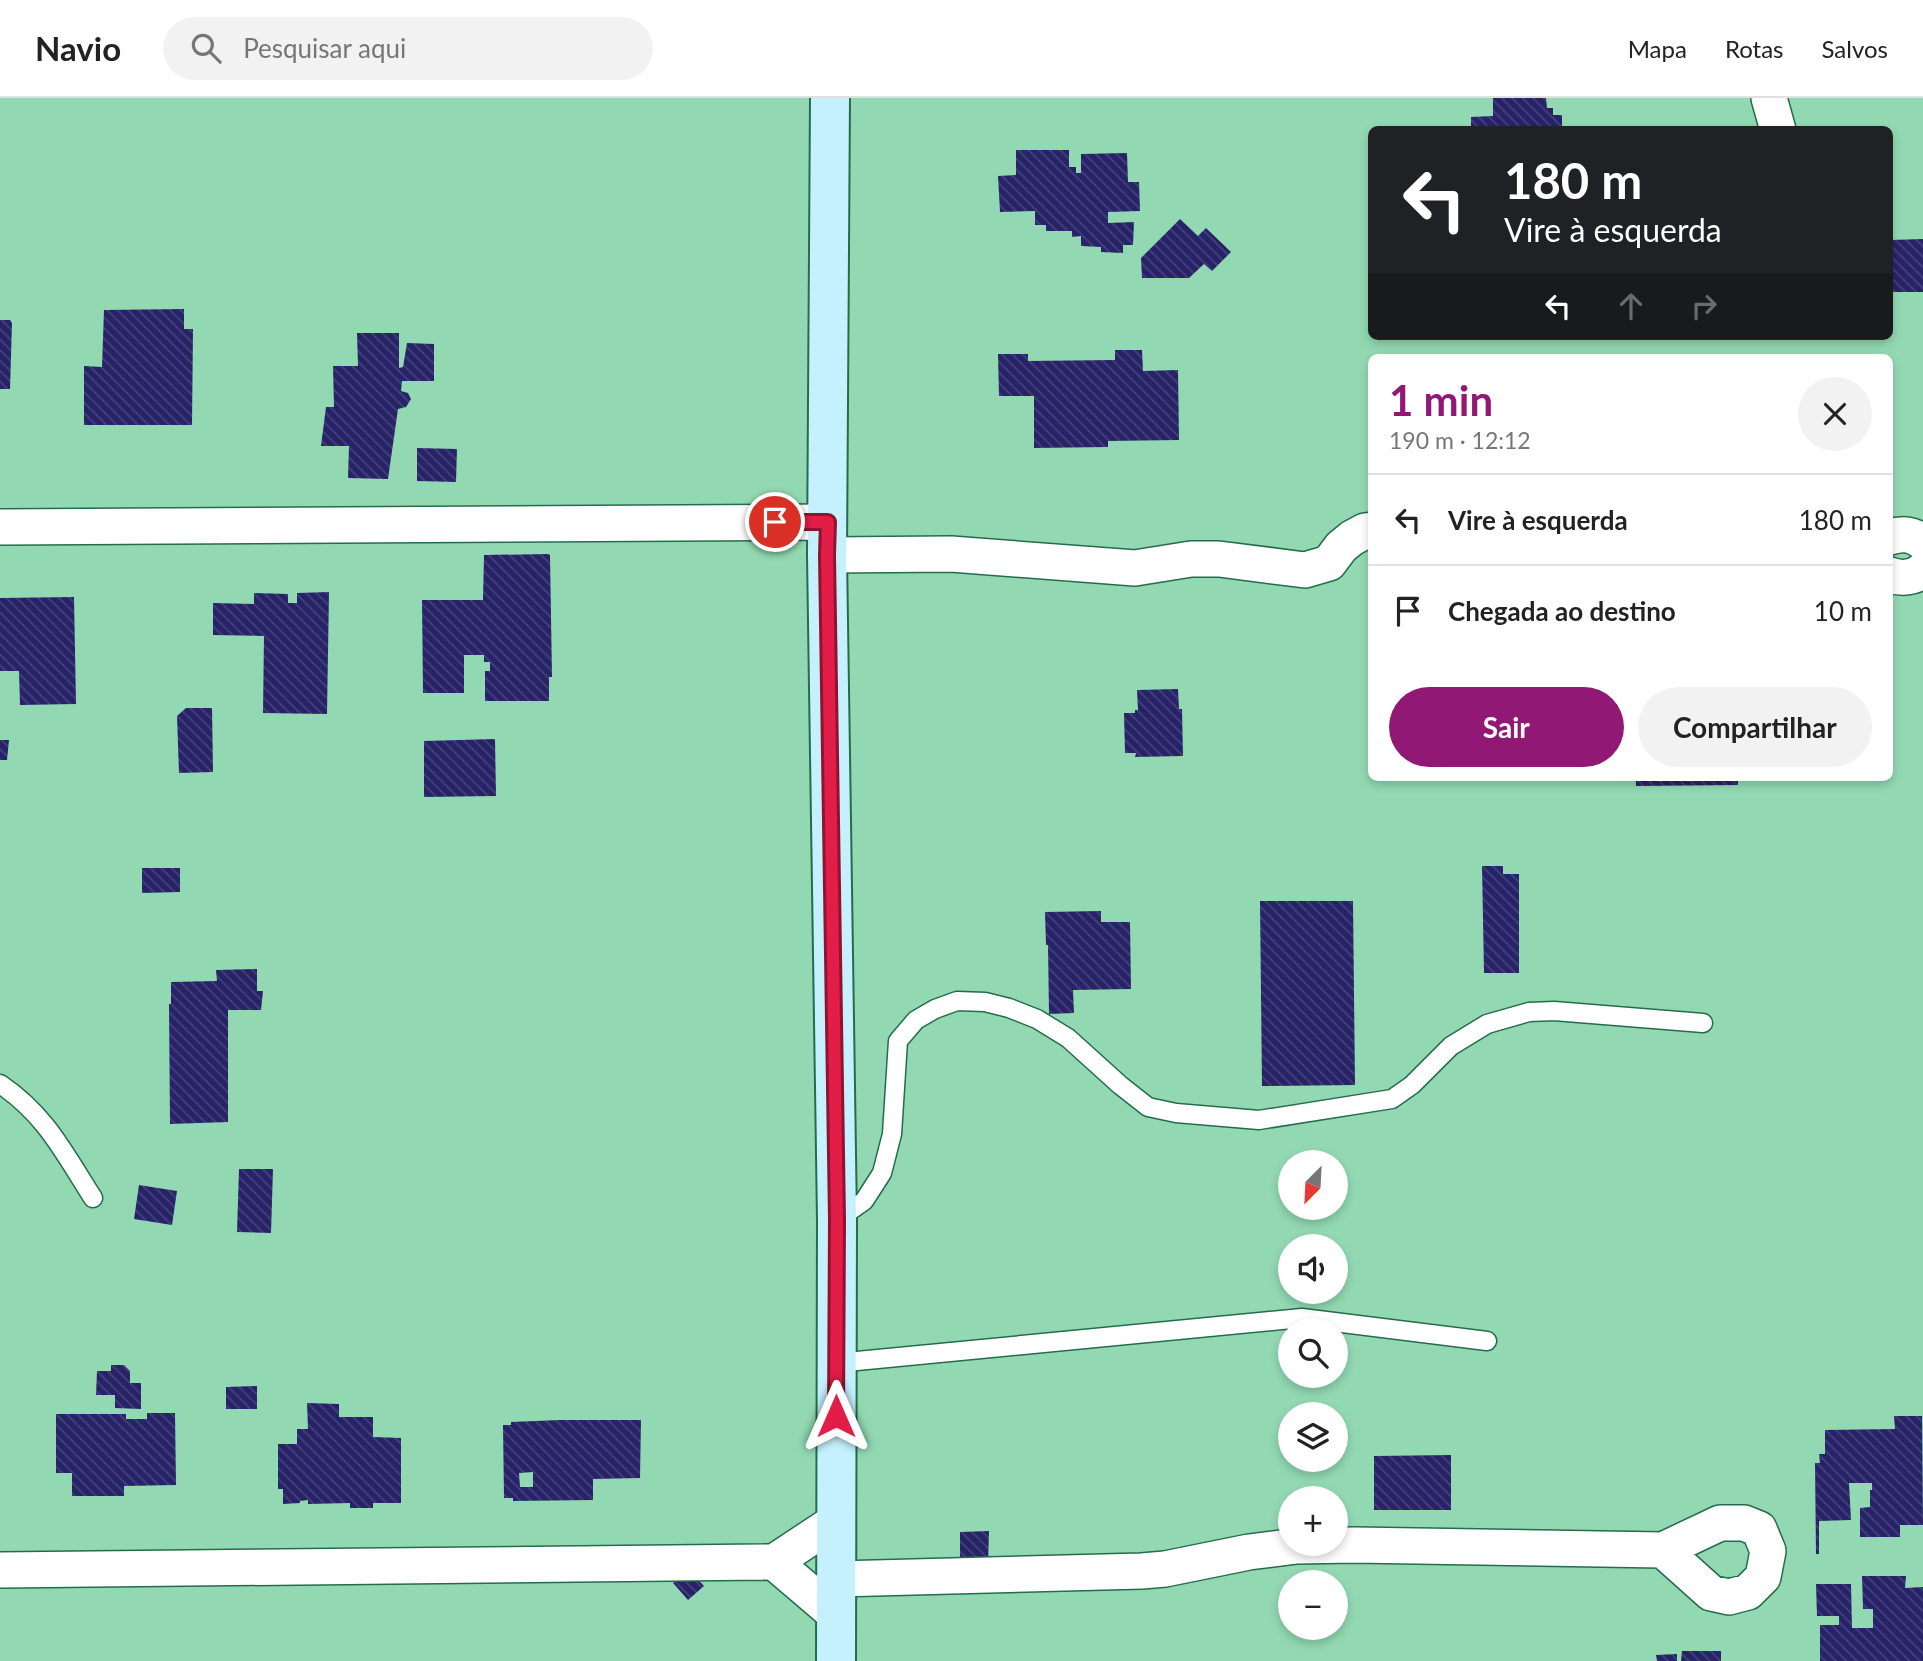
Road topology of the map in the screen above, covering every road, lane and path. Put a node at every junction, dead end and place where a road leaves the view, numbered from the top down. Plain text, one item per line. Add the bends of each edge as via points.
1 (830, 98) edge
2 (1769, 98) edge
3 (1777, 126) edge
4 (0, 527) edge
5 (1368, 531) edge
6 (1893, 536) edge
7 (828, 538) junction
8 (1923, 542) edge
9 (1923, 570) edge
10 (1893, 576) edge
11 (1703, 1023) dead end
12 (0, 1084) edge
13 (93, 1198) dead end
14 (837, 1220) junction
15 (1488, 1341) dead end
16 (836, 1363) junction
17 (836, 1521) junction
18 (1663, 1550) dead end
19 (774, 1562) junction
20 (0, 1570) edge
21 (836, 1596) junction
22 (836, 1661) edge

1 - 7 street
2 - 3 street
4 - 7 street
5 - 7 street via 1341,547 1329,563 1305,570 1219,559 1135,568 951,554
6 - 8 street via 1914,536
7 - 14 street
9 - 10 street
11 - 14 lane via 1529,1013 1487,1024 1451,1046 1392,1099 1259,1120 1148,1107 1068,1038 1037,1019 985,1002 957,1002 916,1020 898,1041 892,1134 882,1173 864,1201
12 - 13 lane via 49,1128
14 - 16 street
15 - 16 lane via 1302,1318
16 - 17 street
17 - 19 street
17 - 21 street
18 - 21 street via 1297,1546 1165,1569
19 - 20 street
19 - 21 street
21 - 22 street

